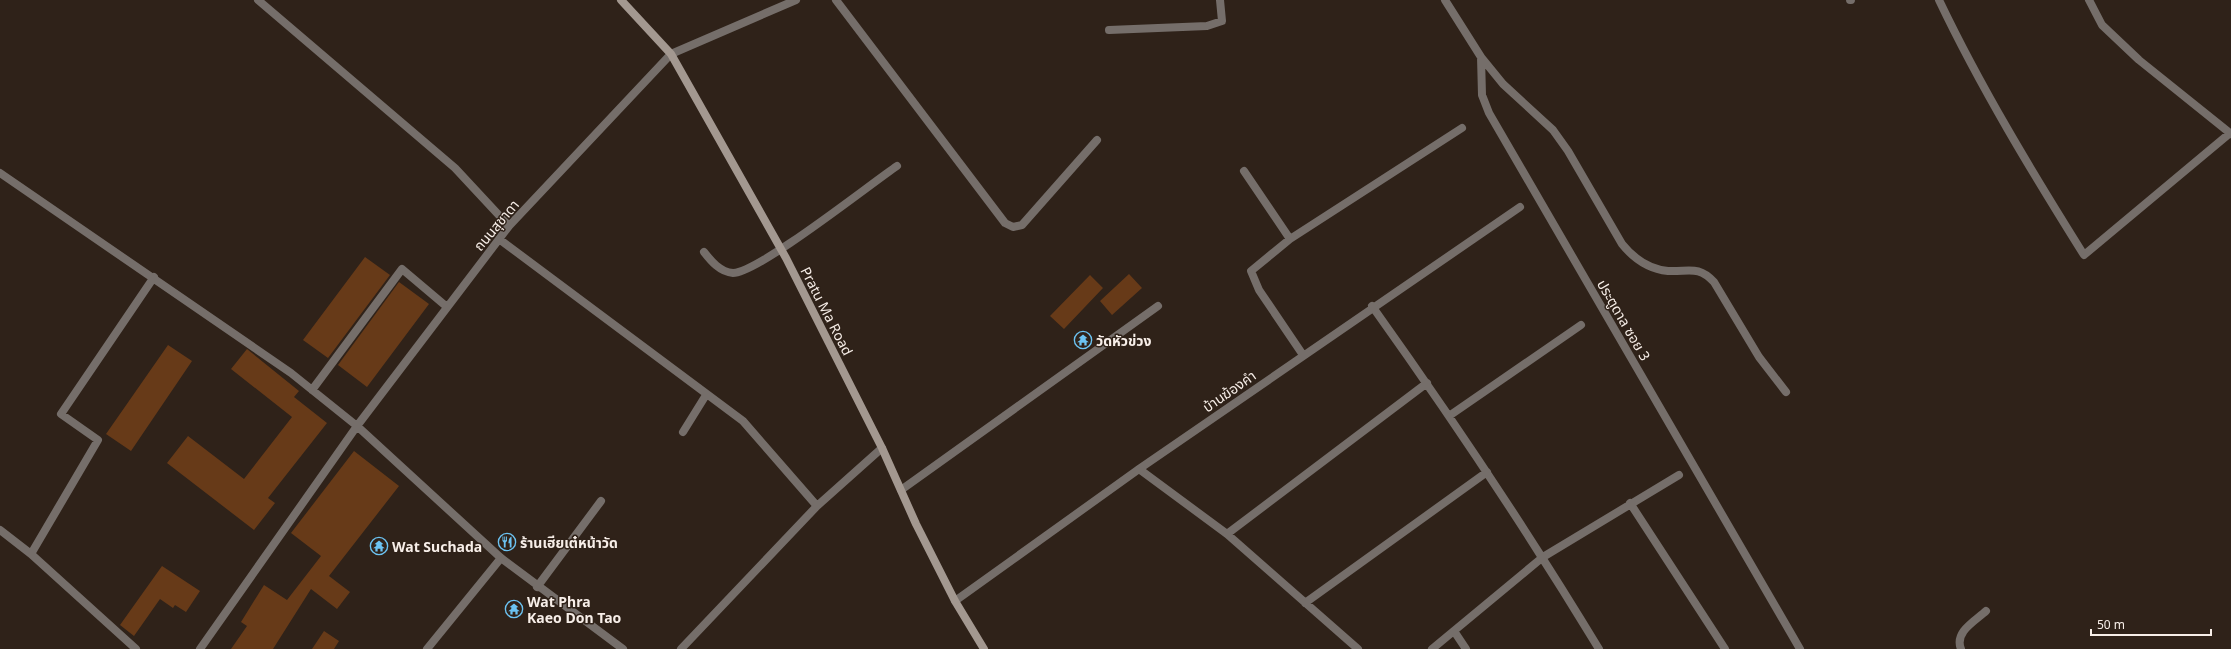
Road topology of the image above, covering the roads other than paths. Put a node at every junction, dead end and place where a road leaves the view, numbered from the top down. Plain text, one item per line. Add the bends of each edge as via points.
1 (258, 0) edge
2 (622, 0) edge
3 (796, 0) edge
4 (836, 0) edge
5 (1220, 0) edge
6 (1445, 0) edge
7 (1939, 0) edge
8 (2089, 0) edge
9 (1110, 30) dead end
10 (671, 54) junction
11 (1481, 56) junction
12 (1462, 128) dead end
13 (2231, 133) edge
14 (1097, 140) dead end
15 (897, 166) dead end
16 (1244, 171) dead end
17 (0, 173) edge
18 (1520, 207) dead end
19 (510, 226) junction
20 (500, 239) junction
21 (1290, 239) junction
22 (781, 249) junction
23 (704, 252) dead end
24 (154, 277) junction
25 (1158, 306) dead end
26 (1372, 306) junction
27 (447, 307) junction
28 (1581, 324) dead end
29 (1303, 355) junction
30 (1427, 383) junction
31 (312, 390) junction
32 (1786, 392) dead end
33 (706, 394) junction
34 (1449, 416) junction
35 (357, 426) junction
36 (683, 432) dead end
37 (882, 448) junction
38 (1138, 468) junction
39 (1487, 472) junction
40 (1679, 475) dead end
41 (901, 490) junction
42 (602, 501) dead end
43 (1630, 503) junction
44 (817, 506) junction
45 (0, 530) edge
46 (1227, 534) junction
47 (31, 554) junction
48 (1543, 556) junction
49 (501, 558) junction
50 (537, 587) junction
51 (956, 601) junction
52 (1305, 603) junction
53 (1986, 611) dead end
54 (1454, 631) junction
55 (136, 649) edge
56 (200, 649) edge
57 (427, 649) edge
58 (623, 649) edge
59 (681, 649) edge
60 (984, 649) edge
61 (1358, 649) edge
62 (1432, 649) edge
63 (1466, 649) edge
64 (1598, 649) edge
65 (1725, 649) edge
66 (1800, 649) edge
67 (1961, 649) edge

1 - 19 street via 455,168
2 - 10 main road, Pratu Ma Road
3 - 10 street
4 - 14 street via 1005,223 1013,227 1022,225
5 - 9 street via 1222,21 1207,26
6 - 11 street
7 - 13 street via 1969,62 2036,179 2084,255
8 - 13 street via 2102,26 2139,60
10 - 19 street, ถนนสุชาดา
10 - 22 main road, Pratu Ma Road
11 - 32 street via 1503,84 1553,130 1631,256 1651,267 1668,271 1698,270 1708,275 1759,357
11 - 66 street, ประตูดาล ซอย 3 via 1482,95 1489,113
12 - 21 street
15 - 22 street
16 - 21 street
17 - 24 street
18 - 26 street, บ้านฆ้องคำ
19 - 20 street, ถนนสุชาดา
20 - 27 street, ถนนสุชาดา
20 - 33 street
21 - 29 street via 1250,271
22 - 23 street via 747,269 732,273 714,264
22 - 37 main road, Pratu Ma Road
24 - 31 street
24 - 47 street via 61,414 98,440
25 - 41 street
26 - 29 street, บ้านฆ้องคำ
26 - 30 street
27 - 31 street via 402,269
27 - 35 street, ถนนสุชาดา
28 - 34 street
29 - 38 street, บ้านฆ้องคำ
30 - 34 street
30 - 46 street
31 - 35 street
33 - 36 street
33 - 44 street via 743,421
34 - 39 street
35 - 49 street
35 - 56 street, ถนนสุชาดา
37 - 41 main road, Pratu Ma Road
37 - 44 street
38 - 46 street
38 - 51 street, บ้านฆ้องคำ
39 - 48 street
39 - 52 street
40 - 43 street
41 - 51 main road, Pratu Ma Road
42 - 50 street
43 - 48 street
43 - 65 street
44 - 59 street
45 - 47 street
46 - 52 street
47 - 55 street
48 - 54 street
48 - 64 street
49 - 50 street
49 - 57 street
50 - 58 street
51 - 60 main road, Pratu Ma Road
52 - 61 street
53 - 67 street via 1960,634
54 - 62 street
54 - 63 street

